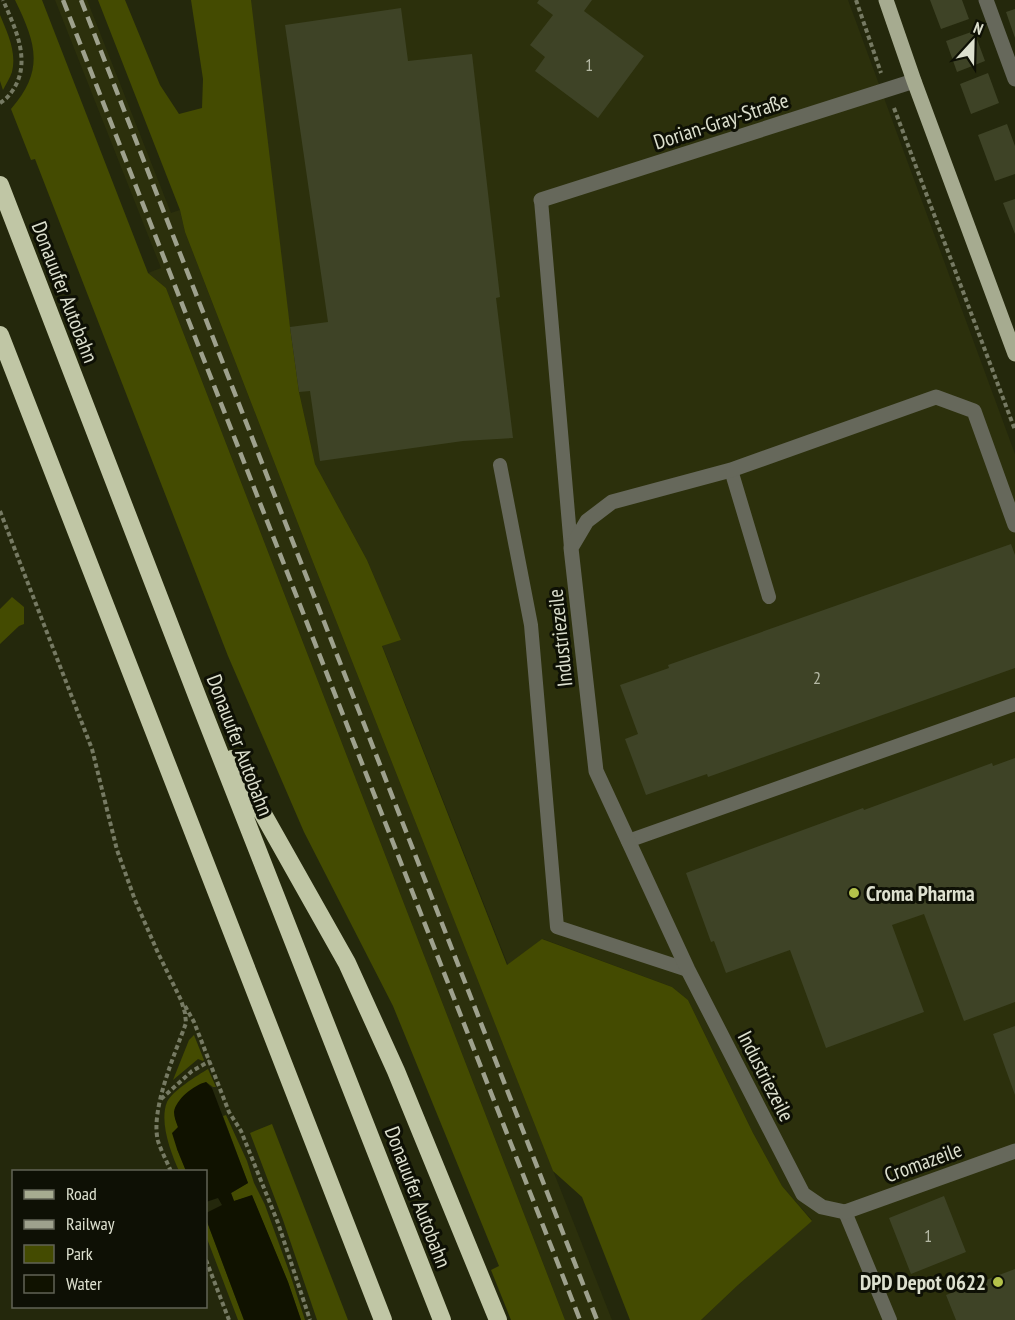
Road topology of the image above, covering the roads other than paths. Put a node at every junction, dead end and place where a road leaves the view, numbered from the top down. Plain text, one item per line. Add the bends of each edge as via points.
1 (886, 0) edge
2 (986, 0) edge
3 (1015, 79) edge
4 (914, 81) junction
5 (0, 185) edge
6 (541, 200) joint
7 (0, 335) edge
8 (1015, 354) edge
9 (500, 465) dead end
10 (731, 470) junction
11 (1015, 525) edge
12 (571, 548) junction
13 (769, 597) dead end
14 (199, 701) junction
15 (1015, 704) edge
16 (628, 841) junction
17 (688, 970) junction
18 (1015, 1151) edge
19 (845, 1212) junction
20 (383, 1320) edge
21 (442, 1320) edge
22 (498, 1320) edge
23 (890, 1320) edge

1 - 4 main road
2 - 3 street
4 - 6 street, Dorian-Gray-Straße
4 - 8 main road
5 - 14 highway, Donauufer Autobahn
6 - 12 lane
7 - 20 highway
9 - 17 lane via 531,625 557,927
10 - 11 street via 936,397 974,411
10 - 12 street via 612,502 587,521
10 - 13 lane
12 - 16 street, Industriezeile via 596,771
14 - 21 highway, Donauufer Autobahn
14 - 22 highway via 347,963 396,1071
15 - 16 lane
16 - 17 street, Industriezeile
17 - 19 street, Industriezeile via 803,1194 822,1207
18 - 19 street, Cromazeile
19 - 23 lane

